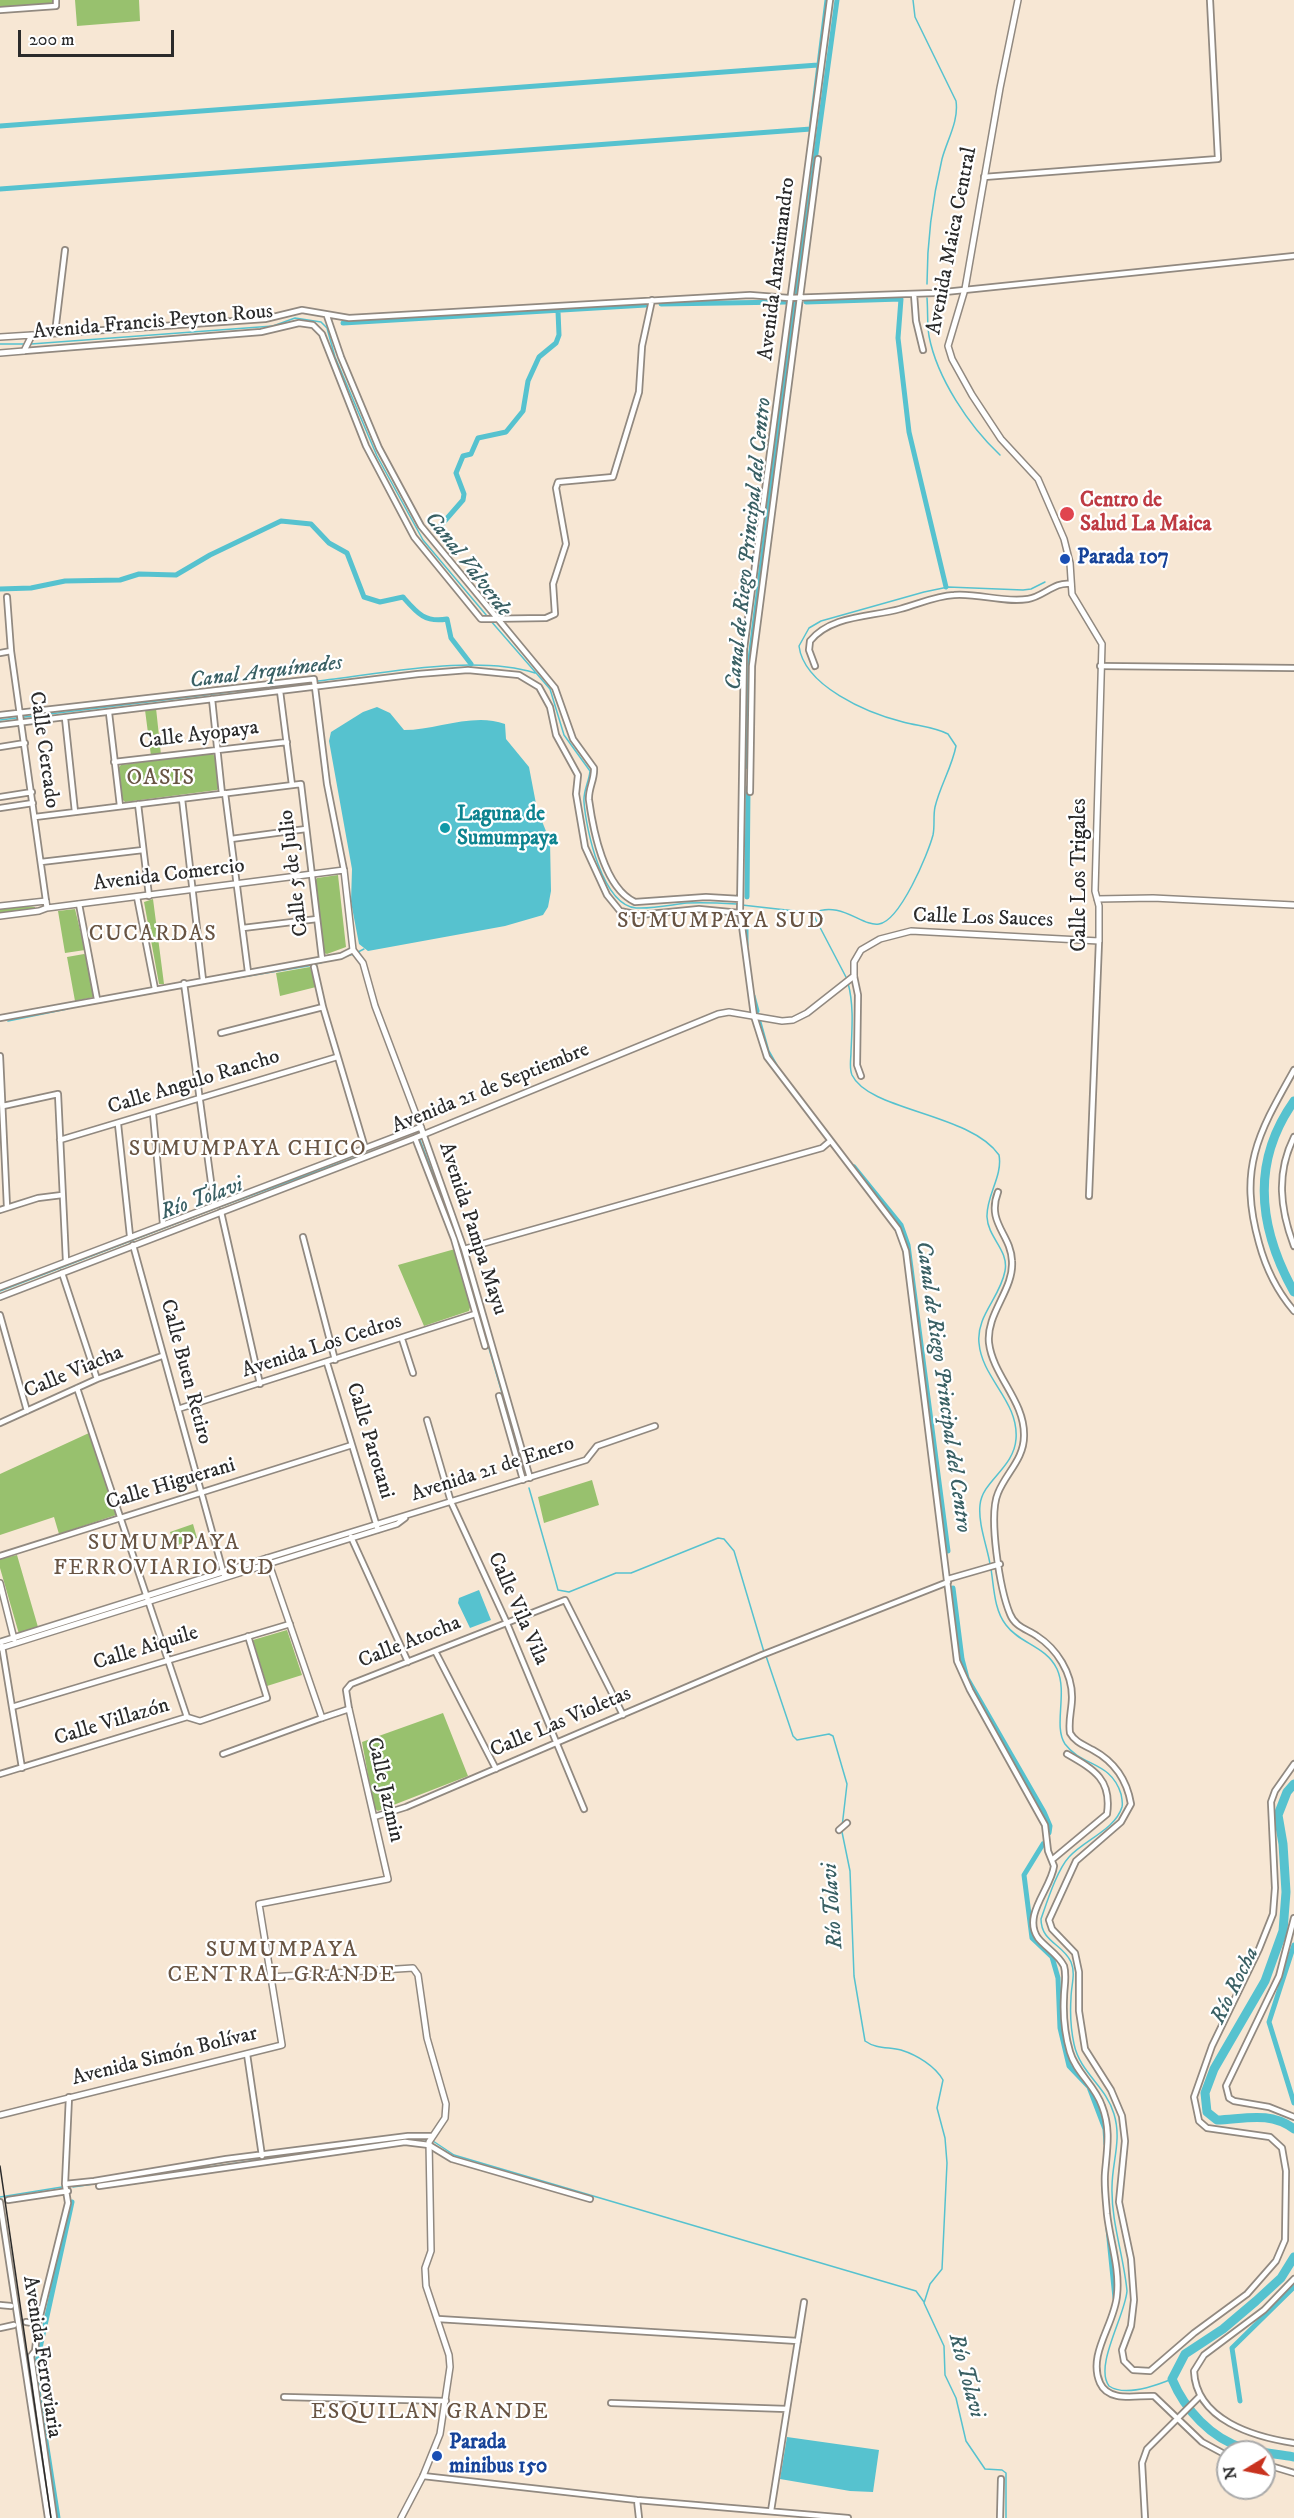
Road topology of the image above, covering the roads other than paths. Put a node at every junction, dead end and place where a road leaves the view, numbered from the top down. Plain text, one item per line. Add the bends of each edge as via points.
1 (56, 0) edge
2 (830, 0) edge
3 (1018, 0) edge
4 (1210, 0) edge
5 (0, 10) edge
6 (818, 159) dead end
7 (984, 177) junction
8 (65, 250) dead end
9 (1294, 256) edge
10 (965, 289) junction
11 (914, 294) junction
12 (800, 297) junction
13 (789, 298) junction
14 (652, 300) junction
15 (327, 316) junction
16 (55, 333) junction
17 (0, 337) edge
18 (31, 338) junction
19 (25, 349) junction
20 (923, 350) dead end
21 (0, 353) edge
22 (1070, 563) joint
23 (1071, 585) junction
24 (7, 597) dead end
25 (492, 619) junction
26 (11, 651) junction
27 (0, 653) edge
28 (815, 666) dead end
29 (1100, 666) junction
30 (1294, 668) edge
31 (315, 684) junction
32 (280, 691) junction
33 (212, 699) junction
34 (109, 713) junction
35 (0, 715) edge
36 (22, 718) junction
37 (65, 718) junction
38 (0, 725) edge
39 (287, 742) junction
40 (25, 743) junction
41 (0, 747) edge
42 (217, 750) junction
43 (114, 762) junction
44 (292, 785) junction
45 (32, 792) junction
46 (750, 792) dead end
47 (224, 794) junction
48 (0, 797) edge
49 (182, 799) junction
50 (33, 803) junction
51 (138, 804) junction
52 (120, 806) junction
53 (0, 807) edge
54 (75, 812) junction
55 (35, 817) junction
56 (306, 829) junction
57 (231, 839) junction
58 (143, 850) junction
59 (41, 862) junction
60 (344, 870) junction
61 (312, 874) junction
62 (237, 884) junction
63 (192, 890) junction
64 (148, 896) junction
65 (137, 897) junction
66 (1097, 899) junction
67 (740, 901) junction
68 (46, 904) junction
69 (79, 904) junction
70 (1294, 905) edge
71 (0, 906) edge
72 (740, 912) junction
73 (0, 916) edge
74 (317, 919) junction
75 (243, 928) junction
76 (1099, 940) junction
77 (353, 950) junction
78 (322, 959) junction
79 (314, 967) dead end
80 (248, 972) junction
81 (853, 977) junction
82 (203, 980) junction
83 (184, 986) junction
84 (154, 989) junction
85 (98, 999) junction
86 (323, 1007) junction
87 (754, 1016) junction
88 (0, 1018) edge
89 (221, 1033) dead end
90 (0, 1056) edge
91 (337, 1057) junction
92 (1294, 1070) edge
93 (861, 1076) dead end
94 (1, 1091) edge
95 (200, 1100) junction
96 (3, 1106) junction
97 (153, 1114) junction
98 (118, 1124) junction
99 (422, 1130) junction
100 (1294, 1137) edge
101 (415, 1138) junction
102 (60, 1140) junction
103 (829, 1142) junction
104 (364, 1148) junction
105 (998, 1192) dead end
106 (62, 1195) junction
107 (1089, 1196) dead end
108 (214, 1204) junction
109 (7, 1207) junction
110 (0, 1210) edge
111 (221, 1212) junction
112 (163, 1224) junction
113 (130, 1236) junction
114 (303, 1238) dead end
115 (133, 1245) junction
116 (1294, 1246) edge
117 (464, 1249) junction
118 (66, 1261) junction
119 (62, 1272) junction
120 (0, 1287) edge
121 (0, 1297) edge
122 (1294, 1311) edge
123 (475, 1314) junction
124 (0, 1315) edge
125 (402, 1339) junction
126 (485, 1346) dead end
127 (162, 1356) junction
128 (335, 1360) junction
129 (327, 1363) junction
130 (413, 1373) dead end
131 (97, 1379) junction
132 (260, 1384) junction
133 (77, 1388) junction
134 (499, 1396) dead end
135 (177, 1409) junction
136 (27, 1411) junction
137 (427, 1420) dead end
138 (0, 1423) edge
139 (655, 1426) dead end
140 (352, 1445) junction
141 (530, 1478) junction
142 (523, 1480) junction
143 (201, 1494) junction
144 (451, 1502) junction
145 (121, 1517) junction
146 (406, 1517) junction
147 (376, 1523) junction
148 (378, 1530) junction
149 (348, 1532) junction
150 (351, 1538) junction
151 (0, 1556) edge
152 (268, 1561) junction
153 (998, 1565) junction
154 (224, 1575) junction
155 (948, 1581) junction
156 (0, 1583) edge
157 (149, 1598) junction
158 (506, 1621) junction
159 (290, 1624) junction
160 (248, 1636) junction
161 (15, 1640) junction
162 (1, 1645) edge
163 (435, 1651) junction
164 (169, 1659) junction
165 (408, 1662) junction
166 (12, 1707) junction
167 (349, 1709) junction
168 (623, 1715) junction
169 (187, 1717) junction
170 (322, 1718) junction
171 (556, 1743) junction
172 (223, 1754) dead end
173 (1067, 1754) dead end
174 (1294, 1764) edge
175 (22, 1768) junction
176 (496, 1769) junction
177 (0, 1774) edge
178 (584, 1809) dead end
179 (374, 1817) junction
180 (846, 1824) dead end
181 (839, 1830) dead end
182 (1053, 1859) junction
183 (388, 1879) joint
184 (1294, 1918) edge
185 (270, 1977) junction
186 (247, 2054) junction
187 (69, 2097) junction
188 (0, 2115) edge
189 (1294, 2117) edge
190 (430, 2140) junction
191 (262, 2156) junction
192 (65, 2184) junction
193 (99, 2186) dead end
194 (68, 2191) junction
195 (590, 2199) dead end
196 (8, 2200) dead end
197 (0, 2202) edge
198 (1294, 2279) edge
199 (804, 2302) dead end
200 (0, 2305) edge
201 (11, 2306) dead end
202 (438, 2319) junction
203 (26, 2322) dead end
204 (38, 2324) junction
205 (14, 2325) dead end
206 (0, 2328) edge
207 (798, 2341) junction
208 (284, 2397) dead end
209 (1198, 2397) junction
210 (446, 2401) junction
211 (611, 2403) dead end
212 (787, 2409) junction
213 (1179, 2417) junction
214 (1294, 2443) edge
215 (1216, 2451) edge
216 (1276, 2468) edge
217 (1294, 2473) edge
218 (423, 2476) junction
219 (1001, 2479) dead end
220 (637, 2500) junction
221 (771, 2511) junction
222 (764, 2515) edge
223 (48, 2518) edge
224 (54, 2518) edge
225 (401, 2518) edge
226 (639, 2518) edge
227 (848, 2518) edge
228 (1000, 2518) edge
229 (1145, 2518) edge

1 - 5 street via 56,6
2 - 13 street, Avenida Anaximandro
3 - 7 street, Avenida Maica Central
4 - 7 street via 1218,159
6 - 12 street, Avenida Anaximandro
7 - 10 street, Avenida Maica Central
8 - 16 street
9 - 10 street
10 - 11 street
10 - 22 street, Avenida Maica Central via 950,339 952,359 1001,439 1038,479 1059,525
11 - 12 street
11 - 20 street
12 - 13 street
12 - 46 street, Avenida Anaximandro via 752,666
13 - 14 street via 750,295
13 - 67 street, Avenida Anaximandro via 741,676
14 - 15 street via 349,318
14 - 25 street via 642,346 639,392 613,477 558,482 556,488 566,544 553,585 555,614 546,618
15 - 16 street via 302,310 265,319
15 - 25 street via 380,448 421,526
16 - 18 street
17 - 18 street
18 - 19 street
19 - 21 street
19 - 25 street, Avenida Francis Peyton Rous via 261,332 299,322 313,325 366,446 414,537 481,619
22 - 23 street, Calle Los Trigales
23 - 28 street via 1062,583 1023,600 963,594 939,596 847,620 810,640
23 - 29 street, Calle Los Trigales via 1072,594 1102,644
24 - 26 street, Calle Cercado
25 - 67 street via 555,688 573,739 594,768 589,799 594,836 619,888 635,902 706,897
26 - 27 street
26 - 36 street, Calle Cercado
29 - 30 street
29 - 66 street, Calle Los Trigales
31 - 32 street
31 - 36 street
31 - 60 street, Avenida Pampa Mayu via 327,784
31 - 72 street via 468,670 519,675 539,687 550,707 556,735 578,775 576,795 585,847 607,895 620,911 639,915 699,909
32 - 33 street
32 - 39 street, Calle 5 de Julio
33 - 34 street
33 - 42 street
34 - 37 street
34 - 43 street
35 - 36 street
36 - 37 street
36 - 38 street
36 - 40 street, Calle Cercado
37 - 54 street
39 - 42 street, Calle Ayopaya
39 - 44 street, Calle 5 de Julio
40 - 41 street
40 - 45 street, Calle Cercado
42 - 43 street, Calle Ayopaya
42 - 47 street
43 - 52 street
44 - 47 street
44 - 56 street, Calle 5 de Julio via 301,784
45 - 48 street
45 - 50 street, Calle Cercado
47 - 49 street
47 - 57 street
49 - 51 street
49 - 63 street
50 - 53 street
50 - 55 street, Calle Cercado
51 - 52 street
51 - 58 street
52 - 54 street
54 - 55 street
55 - 59 street, Calle Cercado
56 - 57 street
56 - 61 street, Calle 5 de Julio
57 - 62 street
58 - 59 street
58 - 64 street
59 - 68 street, Calle Cercado
60 - 61 street, Avenida Comercio
60 - 77 street, Avenida Pampa Mayu
61 - 62 street, Avenida Comercio
61 - 74 street, Calle 5 de Julio
62 - 63 street, Avenida Comercio
62 - 75 street
63 - 64 street, Avenida Comercio
63 - 82 street
64 - 65 street, Avenida Comercio
65 - 69 street, Avenida Comercio
65 - 84 street
66 - 70 street
66 - 76 street, Calle Los Trigales
67 - 72 street, Avenida Anaximandro
68 - 69 street, Avenida Comercio
68 - 71 street, Avenida Comercio
68 - 73 street, Avenida Comercio via 39,911
69 - 85 street
72 - 87 street, Avenida Anaximandro
74 - 75 street
74 - 78 street, Calle 5 de Julio
75 - 80 street
76 - 81 street, Calle Los Sauces via 911,931 880,939 861,950 854,962
76 - 107 street, Calle Los Trigales
77 - 78 street
77 - 99 street, Avenida Pampa Mayu via 363,963 375,1006
78 - 80 street
79 - 86 street
80 - 82 street
81 - 87 street, Avenida 21 de Septiembre via 793,1020
81 - 93 street via 858,995 857,1065
82 - 83 street
83 - 84 street
83 - 95 street
84 - 85 street
85 - 88 street
86 - 89 street
86 - 91 street
87 - 99 street, Avenida 21 de Septiembre via 718,1014
87 - 103 street, Avenida Anaximandro via 766,1057
90 - 94 street
91 - 95 street, Calle Angulo Rancho
91 - 104 street
92 - 122 street via 1254,1152 1249,1197 1264,1261 1277,1291
94 - 96 street
95 - 97 street, Calle Angulo Rancho
95 - 108 street
96 - 102 street via 58,1094
96 - 109 street
97 - 98 street, Calle Angulo Rancho
97 - 112 street
98 - 102 street, Calle Angulo Rancho
98 - 113 street
99 - 101 street, Avenida 21 de Septiembre
99 - 104 street, Avenida 21 de Septiembre
99 - 117 street, Avenida Pampa Mayu
100 - 116 street via 1284,1162 1281,1197
101 - 111 street, Avenida 21 de Septiembre
101 - 123 street, Avenida Pampa Mayu via 454,1239
102 - 106 street
103 - 117 street via 822,1148
103 - 155 street, Avenida Anaximandro via 898,1229 906,1251
104 - 108 street, Avenida 21 de Septiembre
105 - 153 street via 994,1213 1012,1262 989,1330 989,1345 1020,1412 1024,1436 1017,1461 995,1500
106 - 109 street
106 - 118 street
108 - 112 street, Avenida 21 de Septiembre
109 - 110 street
111 - 115 street, Avenida 21 de Septiembre
111 - 132 street
112 - 113 street, Avenida 21 de Septiembre
113 - 118 street, Avenida 21 de Septiembre
114 - 128 street, Calle Parotani
115 - 119 street, Avenida 21 de Septiembre
115 - 127 street, Calle Buen Retiro
117 - 141 street, Avenida Pampa Mayu
118 - 120 street, Avenida 21 de Septiembre
119 - 121 street, Avenida 21 de Septiembre
119 - 131 street
123 - 125 street, Avenida Los Cedros
123 - 126 street, Avenida Pampa Mayu
124 - 136 street
125 - 128 street, Avenida Los Cedros
125 - 130 street
127 - 131 street, Calle Viacha
127 - 135 street, Calle Buen Retiro
128 - 129 street, Avenida Los Cedros
129 - 132 street, Avenida Los Cedros
129 - 140 street, Calle Parotani
131 - 133 street, Calle Viacha
132 - 135 street, Avenida Los Cedros
133 - 136 street, Calle Viacha
133 - 145 street
134 - 142 street
135 - 143 street, Calle Buen Retiro
136 - 138 street, Calle Viacha
137 - 144 street, Calle Vila Vila
139 - 141 street, Avenida 21 de Enero via 597,1446 586,1461
140 - 143 street, Calle Higuerani
140 - 147 street, Calle Parotani
141 - 142 street, Avenida 21 de Enero
142 - 144 street, Avenida 21 de Enero
143 - 145 street, Calle Higuerani
143 - 154 street, Calle Buen Retiro
144 - 146 street, Avenida 21 de Enero
144 - 158 street, Calle Vila Vila
145 - 151 street, Calle Higuerani
145 - 157 street
146 - 147 street, Avenida 21 de Enero
146 - 148 street, Avenida 21 de Enero
147 - 148 street, Calle Parotani
147 - 149 street, Avenida 21 de Enero
148 - 150 street, Avenida 21 de Enero
149 - 150 street
149 - 152 street, Avenida 21 de Enero
150 - 152 street, Avenida 21 de Enero
150 - 165 street
152 - 154 street, Avenida 21 de Enero
152 - 159 street
153 - 155 street, Calle Las Violetas
153 - 174 street via 1012,1619 1045,1642 1065,1667 1072,1696 1068,1714 1070,1733 1114,1766 1130,1797 1131,1808 1121,1822 1076,1861 1049,1920 1052,1929 1075,1953 1085,2049 1111,2090 1124,2125 1119,2202 1131,2259 1134,2300 1131,2326 1122,2350 1124,2361 1133,2370 1150,2371 1236,2303 1276,2261 1285,2240 1286,2171 1282,2148 1270,2138 1208,2128 1199,2121 1194,2097 1212,2046 1273,1914 1271,1802
154 - 157 street, Avenida 21 de Enero
155 - 168 street, Calle Las Violetas
155 - 182 street, Avenida Anaximandro via 957,1661 1046,1825 1048,1851
156 - 161 street
157 - 161 street, Avenida 21 de Enero
157 - 164 street
158 - 163 street, Calle Atocha
158 - 168 street, Calle Atocha via 565,1600
158 - 171 street, Calle Vila Vila
159 - 160 street, Calle Aiquile
159 - 170 street
160 - 164 street, Calle Aiquile
160 - 169 street, Calle Villazón via 267,1698 200,1721
161 - 162 street, Avenida 21 de Enero
162 - 166 street
163 - 165 street, Calle Atocha
163 - 176 street
164 - 166 street, Calle Aiquile
164 - 169 street
165 - 167 street, Calle Atocha via 351,1684 346,1690
166 - 175 street
167 - 170 street
167 - 179 street, Calle Jazmin
168 - 171 street, Calle Las Violetas
169 - 175 street, Calle Villazón
170 - 172 street
171 - 176 street, Calle Las Violetas
171 - 178 street, Calle Vila Vila
173 - 182 street via 1104,1781 1110,1797 1107,1814
175 - 177 street, Calle Villazón
176 - 179 street, Calle Las Violetas
179 - 183 street, Calle Jazmin
180 - 181 street
182 - 213 street via 1053,1874 1034,1916 1034,1928 1038,1938 1064,1966 1070,2053 1075,2067 1102,2104 1109,2142 1105,2185 1117,2297 1100,2351 1098,2376 1108,2392 1121,2397 1154,2396
183 - 185 street, Avenida Simón Bolívar via 259,1904
184 - 189 street via 1279,1976 1226,2086 1234,2101 1269,2107
185 - 186 street, Avenida Simón Bolívar via 282,2045
185 - 190 street via 413,1968 418,1975 427,2038 446,2104 444,2118
186 - 187 street, Avenida Simón Bolívar
186 - 191 street
187 - 188 street, Avenida Simón Bolívar
187 - 192 street
190 - 191 street via 408,2136
190 - 193 street
190 - 195 street via 452,2158
190 - 202 street via 431,2251 425,2268 426,2286
191 - 192 street
192 - 194 street
194 - 196 street
194 - 204 street via 66,2214
197 - 223 street, Avenida Ferroviaria
198 - 209 street via 1264,2310 1197,2362
199 - 207 street
200 - 201 street
202 - 207 street
202 - 210 street via 449,2355
203 - 204 street, Avenida Ferroviaria
204 - 224 street, Avenida Ferroviaria via 31,2368
205 - 206 street
207 - 212 street
208 - 210 street
209 - 213 street
209 - 214 street via 1246,2432
210 - 218 street via 440,2434
211 - 212 street
212 - 221 street
213 - 215 street
213 - 229 street via 1148,2450 1142,2463
216 - 217 street
218 - 220 street
218 - 225 street
219 - 228 street
220 - 222 street
220 - 226 street
221 - 222 street
221 - 227 street

